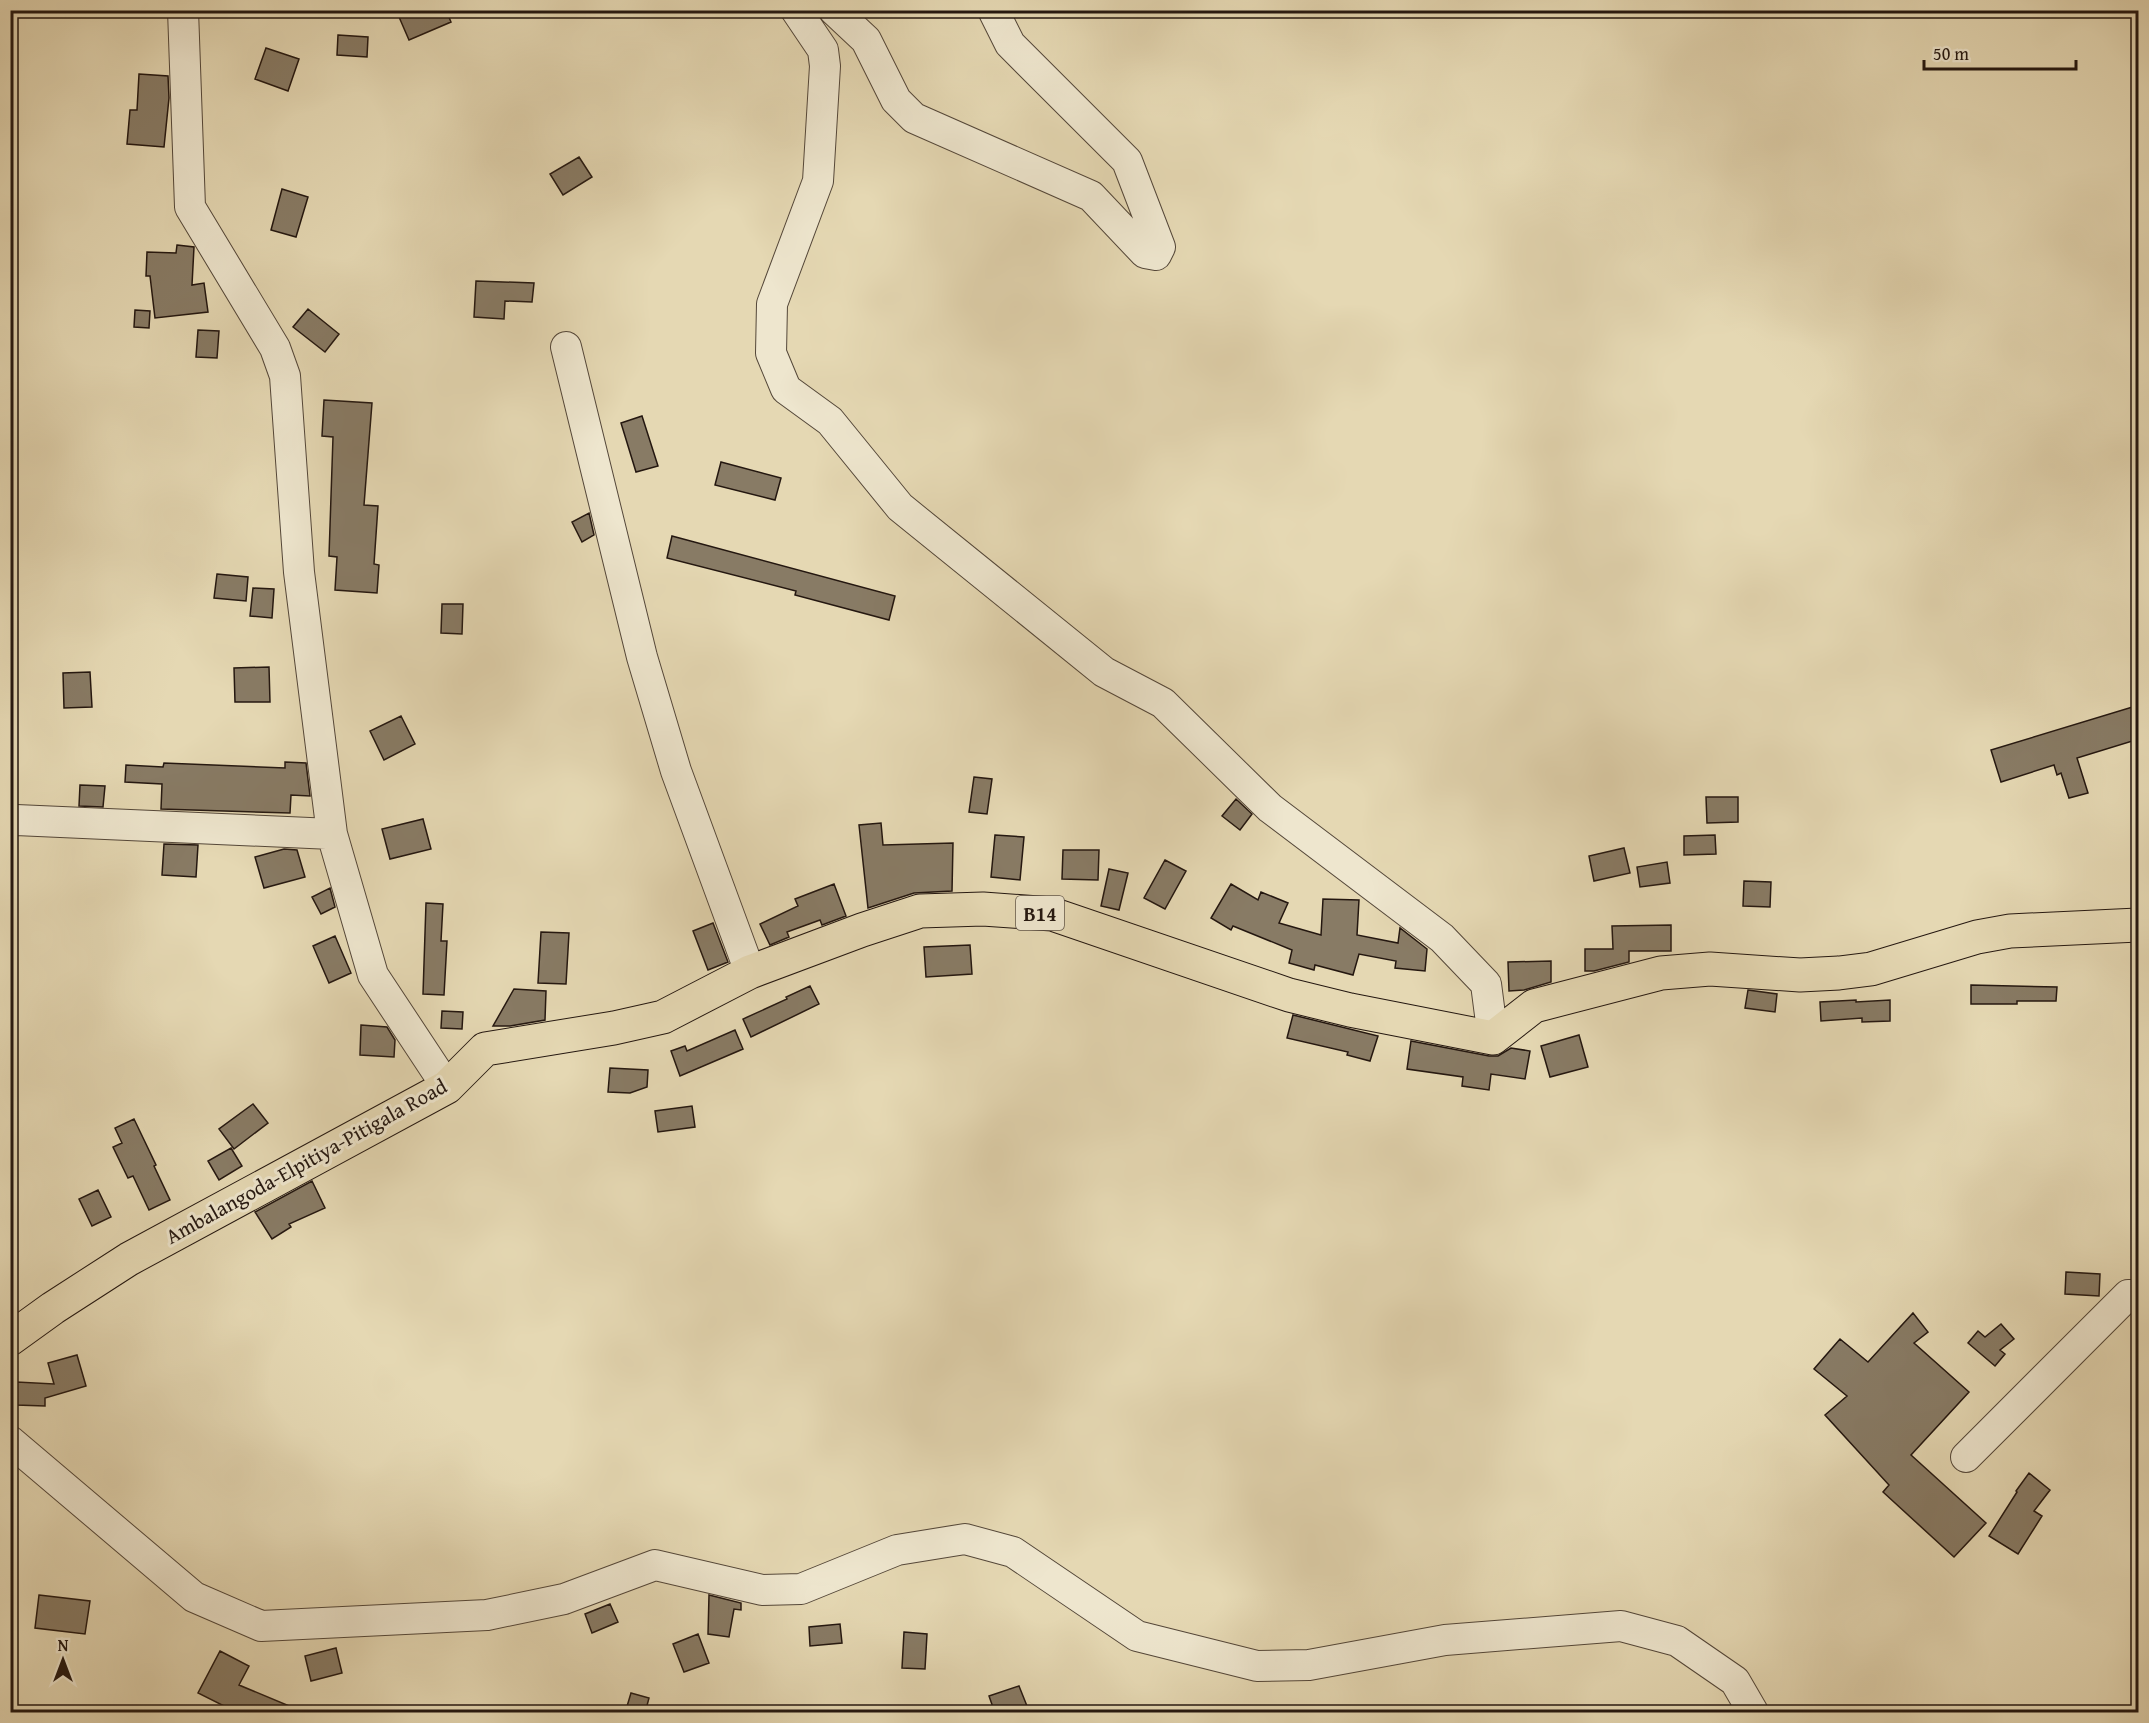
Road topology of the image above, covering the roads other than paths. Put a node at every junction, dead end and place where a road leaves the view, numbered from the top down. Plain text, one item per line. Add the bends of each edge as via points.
1 (183, 10) edge
2 (796, 10) edge
3 (834, 10) edge
4 (993, 10) edge
5 (566, 347) dead end
6 (10, 822) edge
7 (332, 834) junction
8 (2139, 925) edge
9 (750, 972) junction
10 (1493, 1038) junction
11 (447, 1087) junction
12 (2139, 1295) edge
13 (10, 1339) edge
14 (10, 1441) edge
15 (1966, 1457) dead end
16 (1753, 1713) edge

1 - 7 street via 190,207 275,348 285,376 299,572
2 - 10 street via 823,50 825,66 818,181 772,304 771,353 786,389 830,421 900,507 1104,672 1163,703 1270,808 1442,938 1486,984
3 - 4 street via 866,40 896,100 914,118 1091,196 1145,252 1156,255 1160,247 1127,161 1010,44
5 - 9 street via 642,657 676,771
6 - 7 street
7 - 11 street via 373,975
8 - 10 main road via 2010,931 1871,969 1839,973 1800,975 1710,969 1661,973 1534,1006
9 - 10 main road, Ambalangoda-Elpitiya-Pitigala Road / B14 via 920,911 983,909 1052,914 1289,995
9 - 11 main road, Ambalangoda-Elpitiya-Pitigala Road / B14 via 663,1017 485,1049
11 - 13 main road, Ambalangoda-Elpitiya-Pitigala Road / B14 via 129,1258
12 - 15 street via 2128,1295
14 - 16 street via 194,1597 261,1626 487,1615 564,1599 655,1565 762,1590 801,1590 897,1550 965,1539 1013,1552 1137,1636 1257,1666 1309,1665 1445,1640 1621,1626 1677,1641 1735,1681

